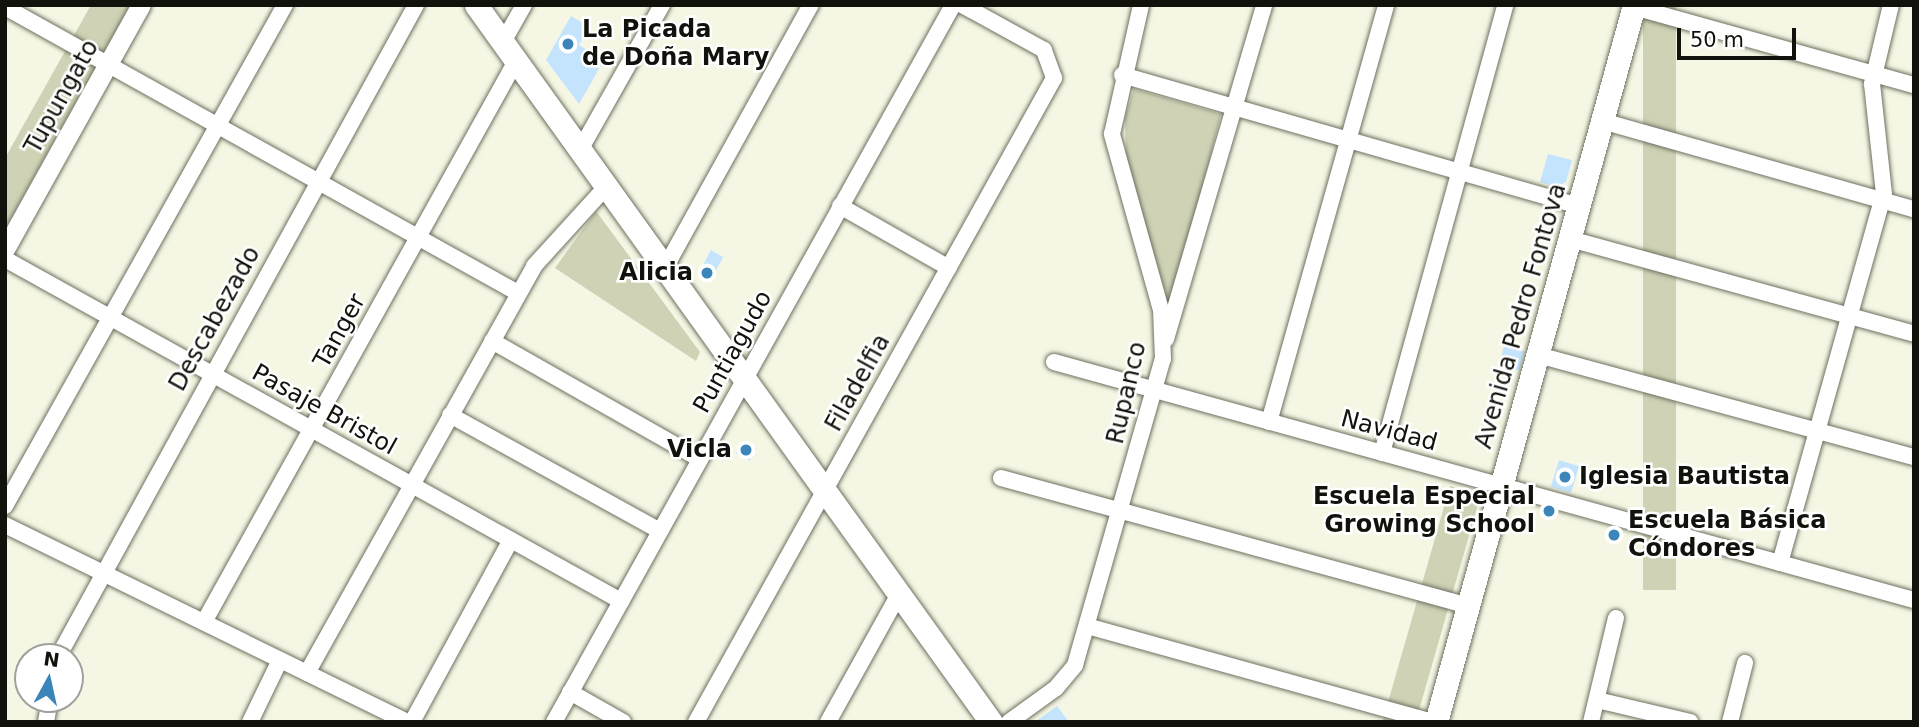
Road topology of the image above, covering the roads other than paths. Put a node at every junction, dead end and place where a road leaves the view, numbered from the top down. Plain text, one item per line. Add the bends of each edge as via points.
1 (141, 5) edge
2 (285, 5) edge
3 (416, 5) edge
4 (524, 5) edge
5 (662, 5) edge
6 (811, 5) edge
7 (1141, 5) edge
8 (1264, 5) edge
9 (1386, 5) edge
10 (1505, 5) edge
11 (1891, 5) edge
12 (476, 6) edge
13 (1634, 6) edge
14 (5, 7) edge
15 (950, 7) edge
16 (509, 52) junction
17 (108, 64) junction
18 (1873, 73) junction
19 (1122, 75) junction
20 (1914, 85) edge
21 (1235, 108) junction
22 (1602, 121) junction
23 (218, 125) junction
24 (1348, 140) junction
25 (580, 150) junction
26 (1459, 172) junction
27 (318, 181) junction
28 (606, 187) junction
29 (1883, 200) junction
30 (841, 206) junction
31 (1579, 206) junction
32 (1914, 209) edge
33 (418, 237) junction
34 (1570, 239) junction
35 (5, 249) edge
36 (5, 259) edge
37 (665, 268) junction
38 (949, 268) junction
39 (519, 293) junction
40 (110, 317) junction
41 (1850, 317) junction
42 (1914, 334) edge
43 (492, 341) junction
44 (1164, 341) junction
45 (1538, 355) junction
46 (1054, 362) dead end
47 (211, 373) junction
48 (744, 379) junction
49 (1155, 391) junction
50 (450, 415) junction
51 (1269, 422) junction
52 (311, 429) junction
53 (1817, 431) junction
54 (1382, 453) junction
55 (1914, 457) edge
56 (700, 459) junction
57 (1002, 478) dead end
58 (412, 485) junction
59 (1501, 486) junction
60 (825, 490) junction
61 (5, 506) edge
62 (1120, 511) junction
63 (5, 525) edge
64 (660, 531) junction
65 (511, 540) junction
66 (1780, 563) junction
67 (101, 572) junction
68 (899, 594) junction
69 (1914, 600) edge
70 (621, 601) junction
71 (1468, 606) junction
72 (1616, 618) dead end
73 (204, 622) junction
74 (1087, 626) junction
75 (65, 643) edge
76 (280, 660) junction
77 (1745, 663) dead end
78 (307, 673) junction
79 (570, 692) junction
80 (1597, 700) junction
81 (250, 722) edge
82 (410, 722) edge
83 (554, 722) edge
84 (623, 722) edge
85 (696, 722) edge
86 (828, 722) edge
87 (991, 722) edge
88 (1009, 722) edge
89 (1435, 722) edge
90 (1591, 722) edge
91 (1690, 722) edge
92 (1730, 722) edge

1 - 17 street, Tupungato
2 - 23 street
3 - 27 street, Descabezado
4 - 16 street, Tanger
5 - 25 street
6 - 37 street
7 - 19 street, Rupanco
8 - 21 street
9 - 24 street
10 - 26 street
11 - 18 street
12 - 16 main road
13 - 18 street
13 - 22 main road, Avenida Pedro Fontova
14 - 17 street
15 - 30 street, Puntiagudo
15 - 38 street, Filadelfia via 1044,50 1054,65 1051,85
16 - 25 main road
16 - 33 street, Tanger
17 - 23 street
17 - 35 street, Tupungato
18 - 20 street
18 - 29 street
19 - 21 street
19 - 44 street, Rupanco via 1112,120 1115,162 1157,295
21 - 24 street
21 - 44 street
22 - 29 street
22 - 31 main road, Avenida Pedro Fontova
23 - 27 street
23 - 40 street
24 - 26 street
24 - 51 street
25 - 28 main road
26 - 31 street
26 - 54 street
27 - 33 street
27 - 47 street, Descabezado
28 - 37 main road
28 - 39 street via 551,243
29 - 32 street
29 - 41 street
30 - 38 street
30 - 48 street, Puntiagudo
31 - 34 main road, Avenida Pedro Fontova
33 - 39 street
33 - 52 street, Tanger
34 - 41 street
34 - 45 main road, Avenida Pedro Fontova
36 - 40 street, Pasaje Bristol
37 - 48 main road
38 - 60 street, Filadelfia
39 - 43 street
40 - 47 street, Pasaje Bristol
40 - 61 street
41 - 42 street
41 - 53 street
43 - 50 street
43 - 56 street
44 - 49 street, Rupanco
45 - 53 street
45 - 59 main road, Avenida Pedro Fontova
46 - 49 street, Navidad
47 - 52 street, Pasaje Bristol
47 - 67 street, Descabezado
48 - 56 street, Puntiagudo
48 - 60 main road
49 - 51 street, Navidad
49 - 62 street, Rupanco
50 - 58 street
50 - 64 street
51 - 54 street, Navidad
52 - 58 street, Pasaje Bristol
52 - 73 street, Tanger
53 - 55 street
53 - 66 street
54 - 59 street, Navidad
56 - 64 street, Puntiagudo
57 - 62 street
58 - 65 street, Pasaje Bristol
58 - 78 street
59 - 66 street, Navidad
59 - 71 main road, Avenida Pedro Fontova
60 - 68 main road
60 - 85 street, Filadelfia
62 - 71 street
62 - 74 street, Rupanco
63 - 67 street
64 - 70 street, Puntiagudo
65 - 70 street, Pasaje Bristol
65 - 82 street
66 - 69 street, Navidad
67 - 73 street
67 - 75 street, Descabezado
68 - 86 street
68 - 87 main road
70 - 79 street, Puntiagudo
71 - 89 main road, Avenida Pedro Fontova
72 - 80 street
73 - 76 street
74 - 88 street, Rupanco via 1069,675
74 - 89 street
76 - 78 street
76 - 81 street
77 - 92 street
78 - 82 street
79 - 83 street, Puntiagudo
79 - 84 street
80 - 90 street
80 - 91 street

